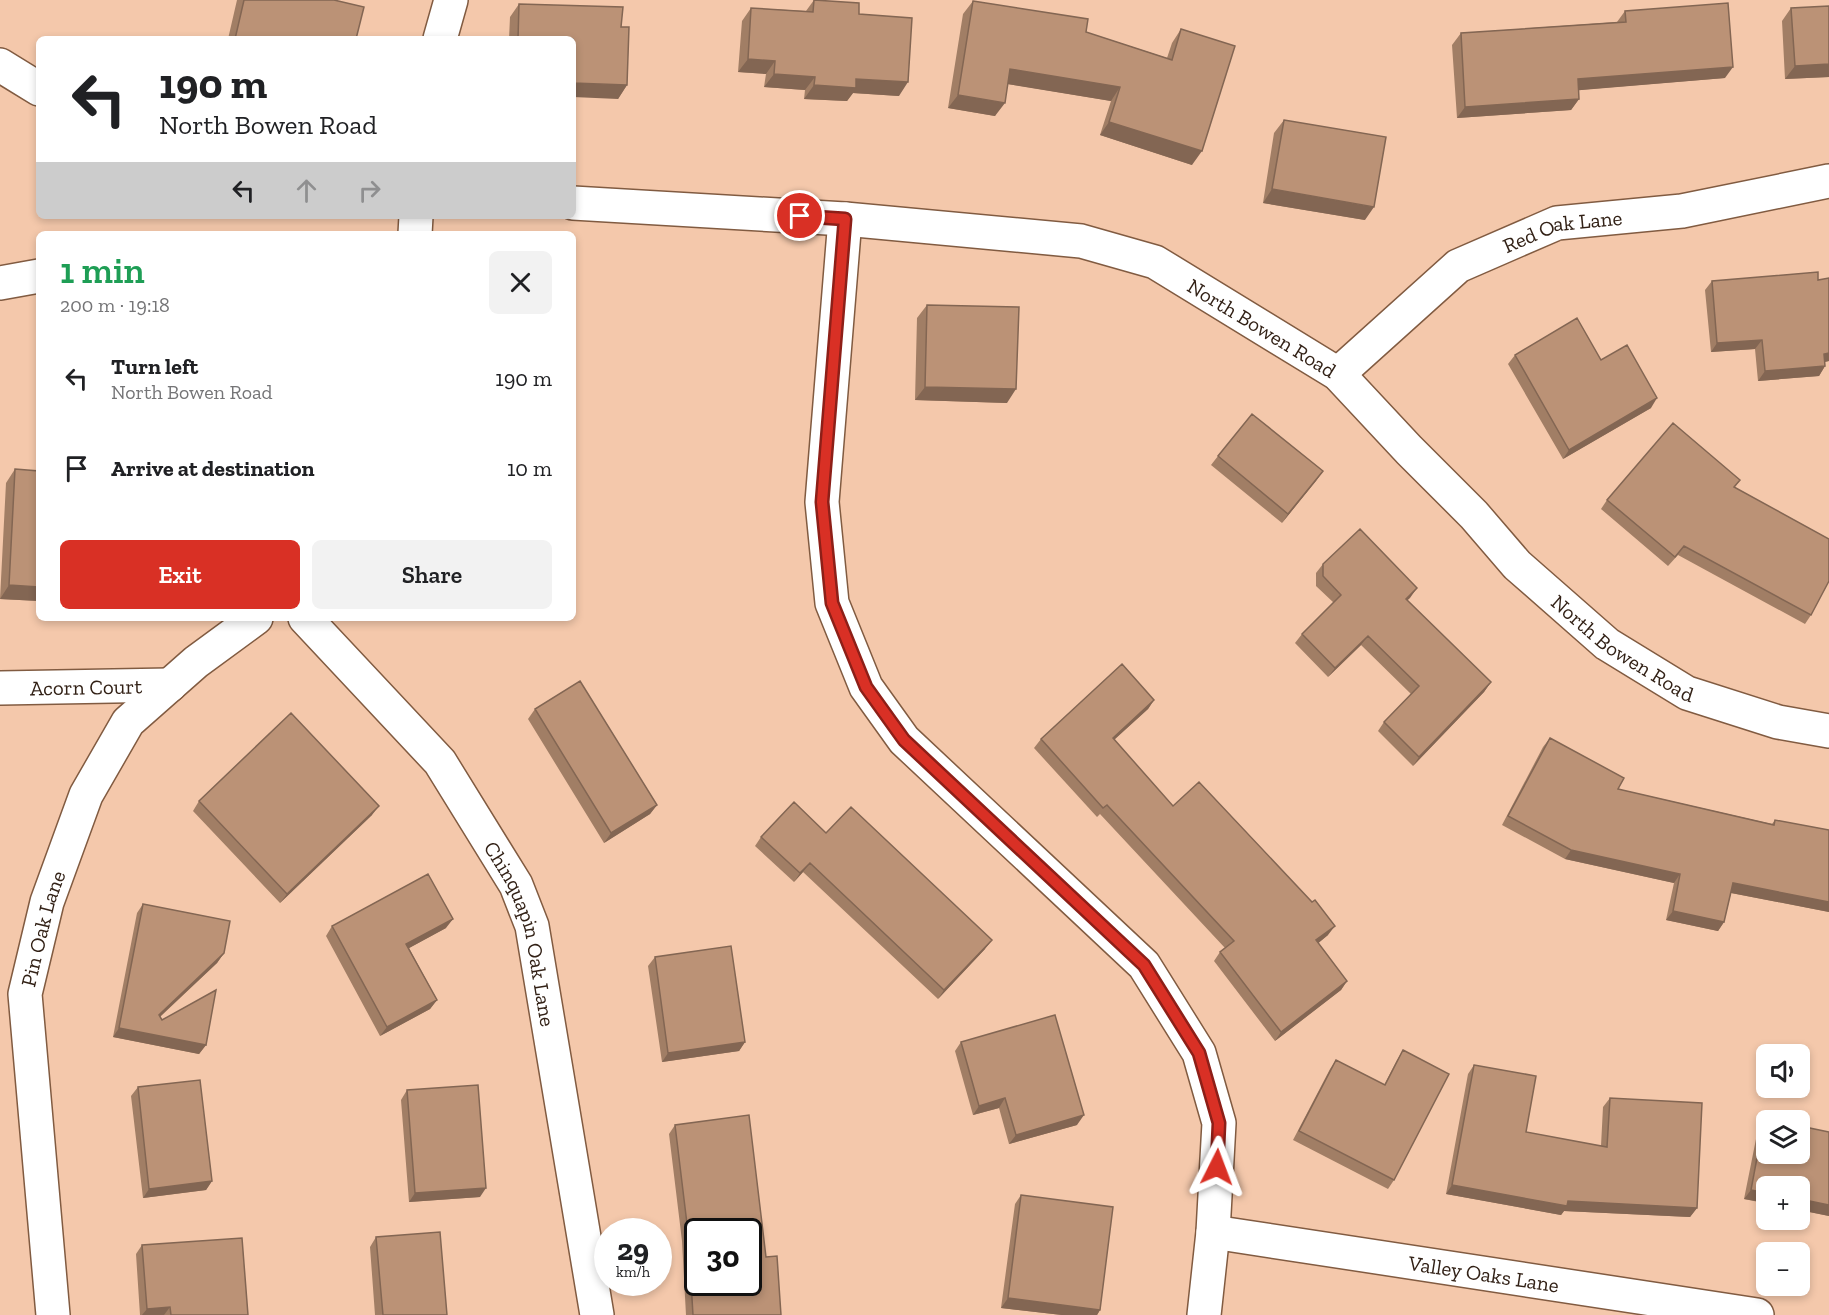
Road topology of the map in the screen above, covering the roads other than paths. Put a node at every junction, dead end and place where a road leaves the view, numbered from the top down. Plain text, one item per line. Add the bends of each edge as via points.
1 (451, 0) edge
2 (441, 36) edge
3 (0, 65) edge
4 (36, 87) edge
5 (1829, 181) edge
6 (576, 203) edge
7 (845, 219) junction
8 (36, 277) edge
9 (0, 283) edge
10 (1338, 374) junction
11 (252, 621) edge
12 (307, 621) edge
13 (170, 685) junction
14 (0, 688) edge
15 (1829, 731) edge
16 (1213, 1232) junction
17 (53, 1315) edge
18 (597, 1315) edge
19 (1203, 1315) edge
20 (1757, 1315) edge

1 - 2 street
3 - 4 street
5 - 10 street, Red Oak Lane via 1682,211 1557,223 1458,266
6 - 7 street, North Bowen Road
7 - 10 street, North Bowen Road via 1082,241 1155,262
7 - 16 street via 822,502 832,603 866,687 904,740 1144,965 1199,1053 1219,1123
8 - 9 street
10 - 15 street, North Bowen Road via 1517,565 1607,644 1687,693 1778,722
11 - 13 street, Pin Oak Lane
12 - 18 street, Chinquapin Oak Lane via 440,762 516,885 532,926
13 - 14 street, Acorn Court
13 - 17 street, Pin Oak Lane via 128,722 86,795 47,902 25,994
16 - 19 street
16 - 20 street, Valley Oaks Lane

